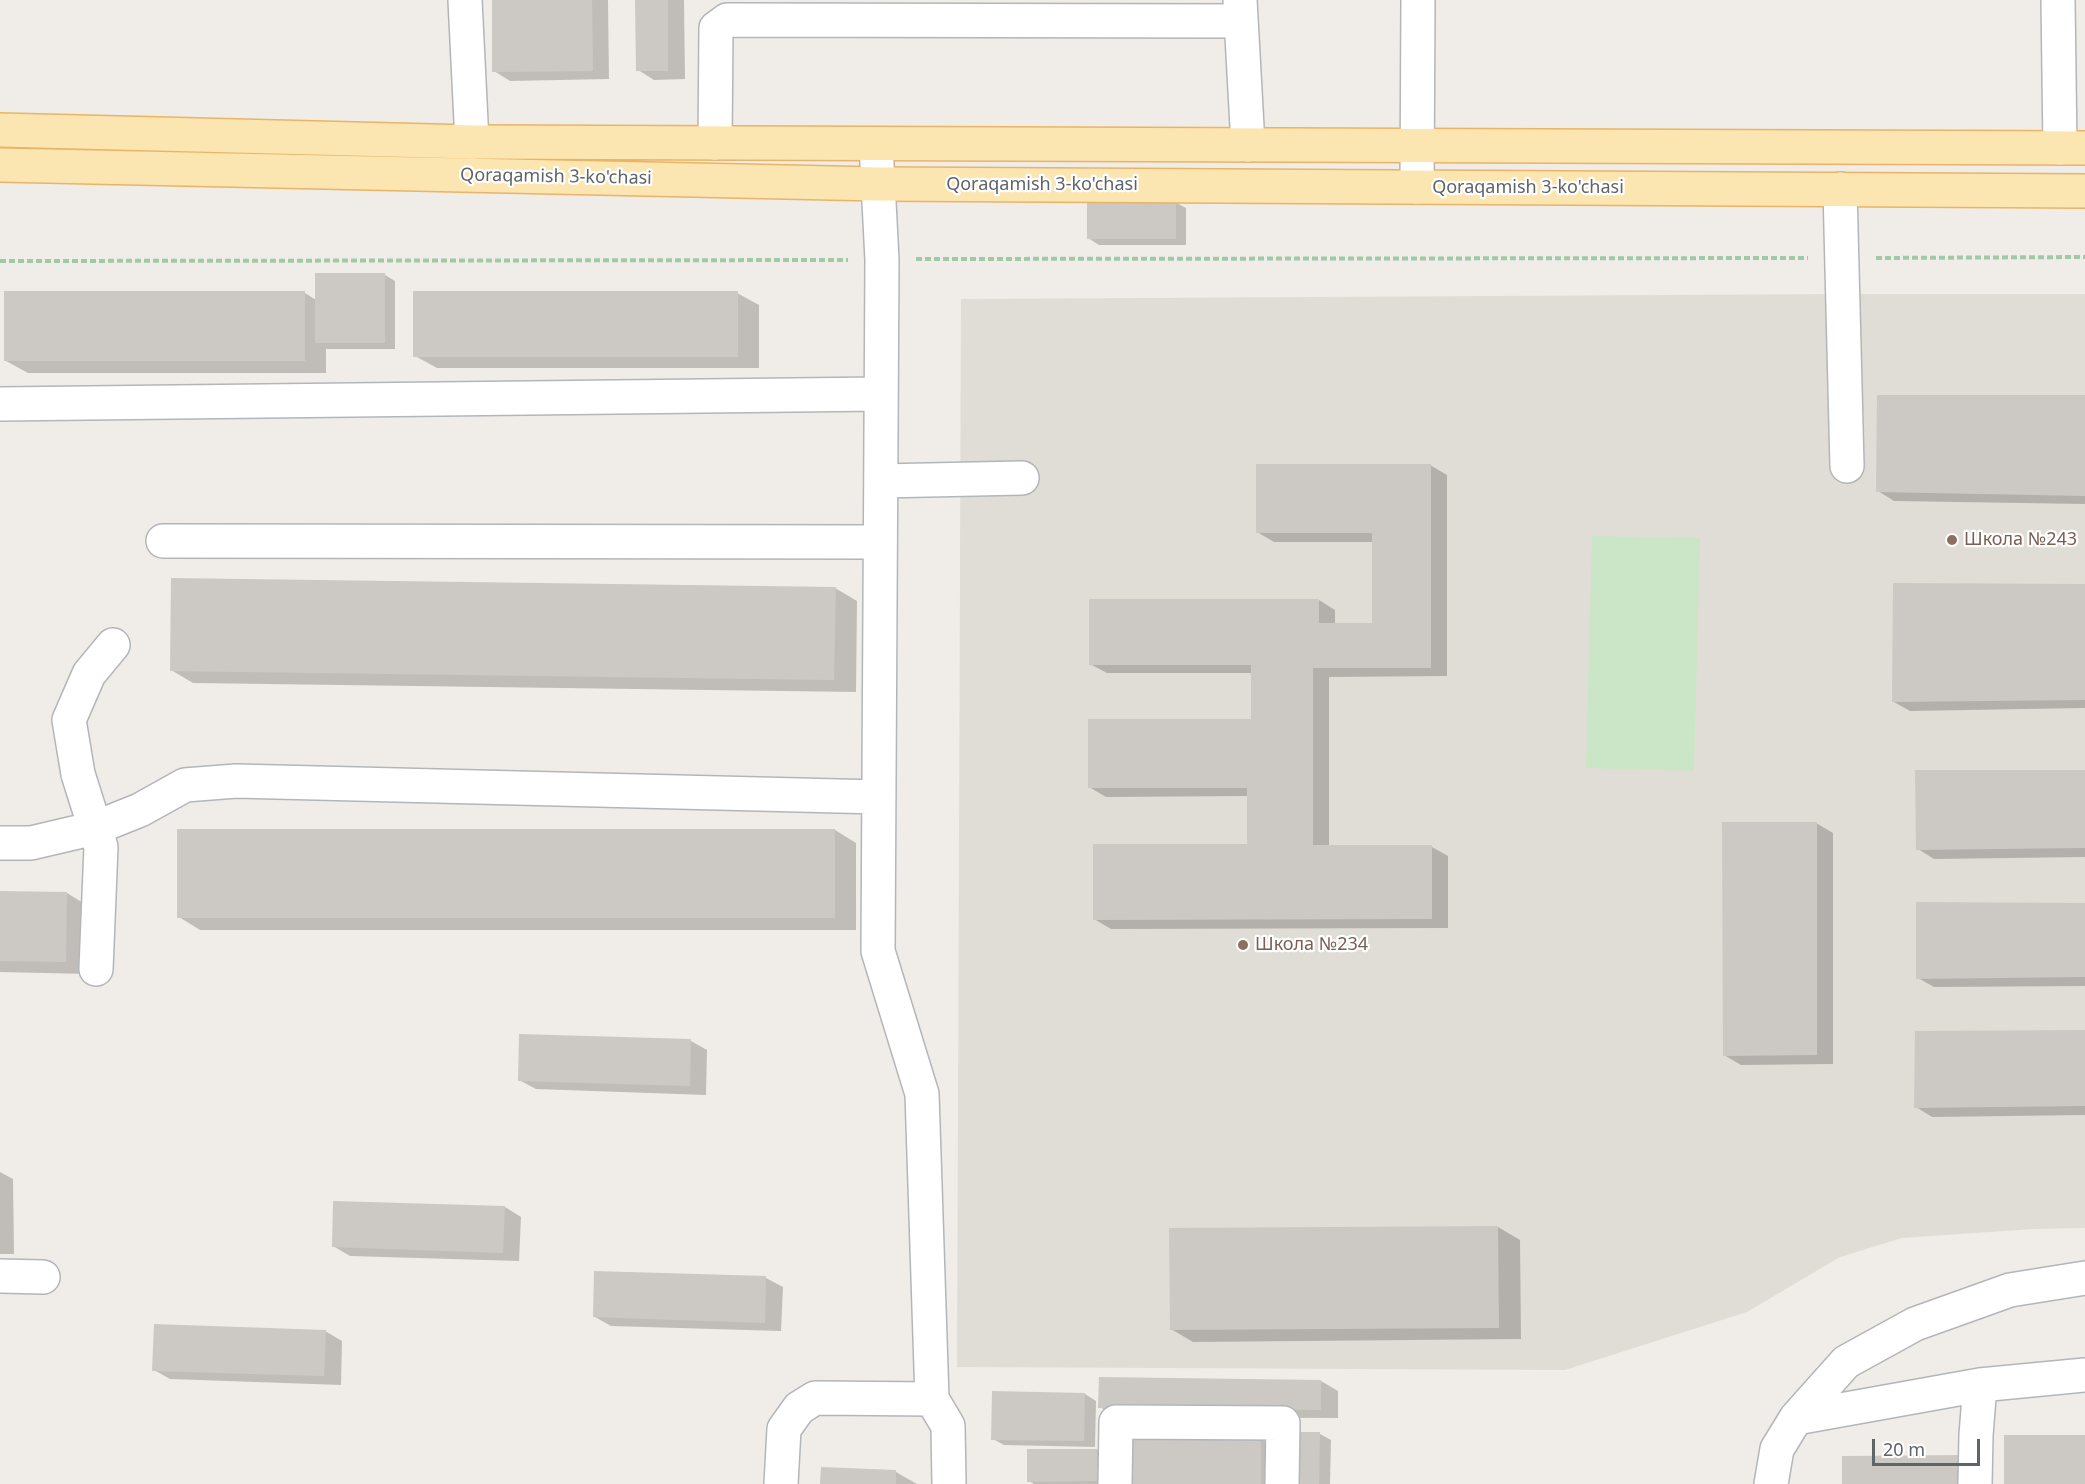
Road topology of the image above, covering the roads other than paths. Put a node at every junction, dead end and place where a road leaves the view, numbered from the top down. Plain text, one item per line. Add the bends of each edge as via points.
1 (465, 0) edge
2 (1418, 0) edge
3 (2058, 0) edge
4 (1240, 10) edge
5 (0, 130) edge
6 (472, 142) junction
7 (715, 143) junction
8 (876, 144) junction
9 (1248, 145) junction
10 (1417, 146) junction
11 (2073, 148) edge
12 (0, 165) edge
13 (878, 184) junction
14 (1417, 187) junction
15 (1840, 189) junction
16 (2085, 191) edge
17 (881, 394) junction
18 (0, 404) edge
19 (1846, 466) dead end
20 (1023, 478) dead end
21 (881, 481) junction
22 (163, 541) dead end
23 (880, 542) junction
24 (113, 645) dead end
25 (879, 796) junction
26 (95, 828) junction
27 (0, 843) edge
28 (96, 969) dead end
29 (0, 1276) edge
30 (43, 1277) dead end
31 (2085, 1278) edge
32 (2085, 1375) edge
33 (1980, 1384) junction
34 (932, 1399) junction
35 (1796, 1418) junction
36 (781, 1484) edge
37 (949, 1484) edge
38 (1115, 1484) edge
39 (1282, 1484) edge
40 (1771, 1484) edge
41 (1976, 1484) edge

1 - 6 street
2 - 10 street
3 - 11 street
4 - 7 street via 727,20 716,28
4 - 9 street
5 - 6 main road, Qoraqamish 3-ko'chasi
6 - 7 main road, Qoraqamish 3-ko'chasi
7 - 8 main road, Qoraqamish 3-ko'chasi
8 - 9 main road, Qoraqamish 3-ko'chasi
8 - 13 street
9 - 10 main road, Qoraqamish 3-ko'chasi
10 - 11 main road, Qoraqamish 3-ko'chasi
10 - 14 street
12 - 13 main road, Qoraqamish 3-ko'chasi
13 - 14 main road, Qoraqamish 3-ko'chasi
13 - 17 street
14 - 15 main road, Qoraqamish 3-ko'chasi
15 - 16 main road, Qoraqamish 3-ko'chasi
15 - 19 street
17 - 18 street
17 - 21 street
20 - 21 street
21 - 23 street
22 - 23 street
23 - 25 street
24 - 26 street via 89,674 69,720 78,774
25 - 26 street via 236,781 185,785 140,810
25 - 34 street via 878,951 922,1094
26 - 27 street via 30,843
26 - 28 street via 101,848
29 - 30 street
31 - 35 street via 2010,1290 1915,1324 1846,1362
32 - 33 street
33 - 35 street
33 - 41 street
34 - 36 street via 815,1398 800,1408 784,1429
34 - 37 street via 948,1426
35 - 40 street via 1776,1449
38 - 39 street via 1116,1422 1282,1424

